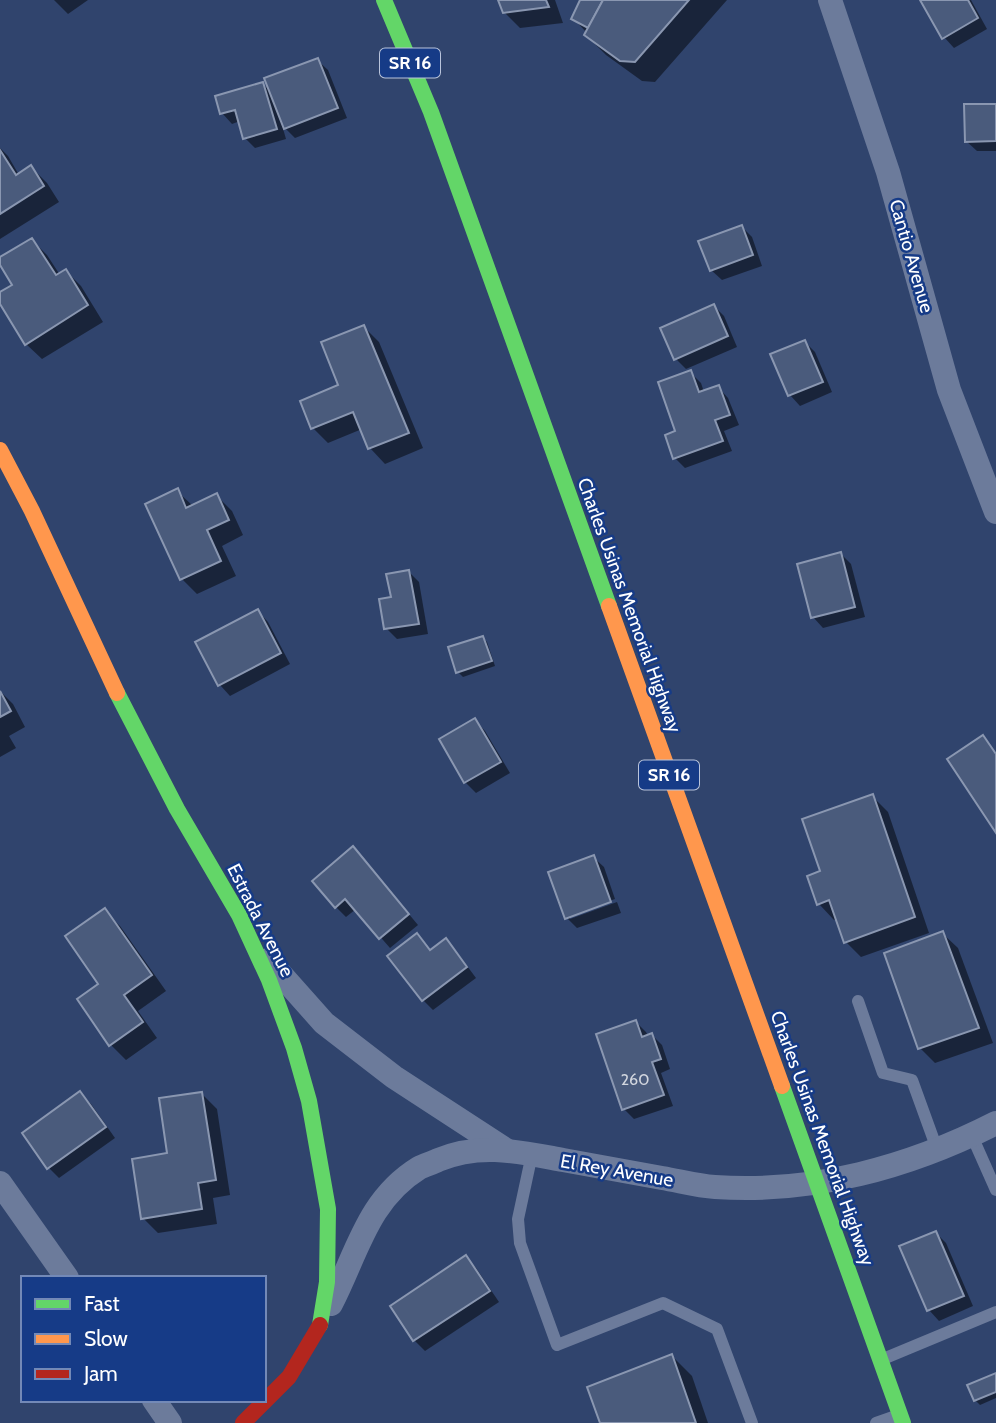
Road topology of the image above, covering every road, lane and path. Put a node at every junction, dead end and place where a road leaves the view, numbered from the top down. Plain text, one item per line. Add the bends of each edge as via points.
1 (384, 0) edge
2 (830, 0) edge
3 (0, 450) edge
4 (996, 512) edge
5 (251, 941) junction
6 (858, 1001) dead end
7 (996, 1124) edge
8 (972, 1136) junction
9 (936, 1149) junction
10 (507, 1150) junction
11 (532, 1154) junction
12 (0, 1183) edge
13 (816, 1183) junction
14 (996, 1190) edge
15 (66, 1276) edge
16 (996, 1312) edge
17 (321, 1324) junction
18 (880, 1361) junction
19 (266, 1400) edge
20 (155, 1402) edge
21 (264, 1402) edge
22 (901, 1419) edge
23 (170, 1423) edge
24 (243, 1423) edge
25 (752, 1423) edge
26 (876, 1423) edge

1 - 13 main road, Charles Usinas Memorial Highway / SR 16 via 436,126
2 - 4 street, Cantio Avenue via 888,172 949,390
3 - 5 main road, Estrada Avenue via 120,700
5 - 10 street via 324,1023 394,1077
5 - 17 main road, Estrada Avenue via 294,1048 309,1101 328,1209
6 - 9 lane via 883,1073 912,1080
7 - 8 street, El Rey Avenue
8 - 9 street, El Rey Avenue
8 - 14 lane
9 - 13 street, El Rey Avenue via 890,1166
10 - 11 street, El Rey Avenue
10 - 17 street, El Rey Avenue via 453,1154 419,1168 391,1191 361,1236
11 - 13 street, El Rey Avenue via 713,1187
11 - 25 lane via 518,1219 520,1243 557,1345 663,1303 717,1329
12 - 15 street
13 - 18 main road, Charles Usinas Memorial Highway / SR 16
16 - 18 lane
17 - 19 main road, Estrada Avenue via 289,1377
18 - 22 main road, Charles Usinas Memorial Highway / SR 16
20 - 23 street
21 - 24 main road, Estrada Avenue
22 - 26 lane

